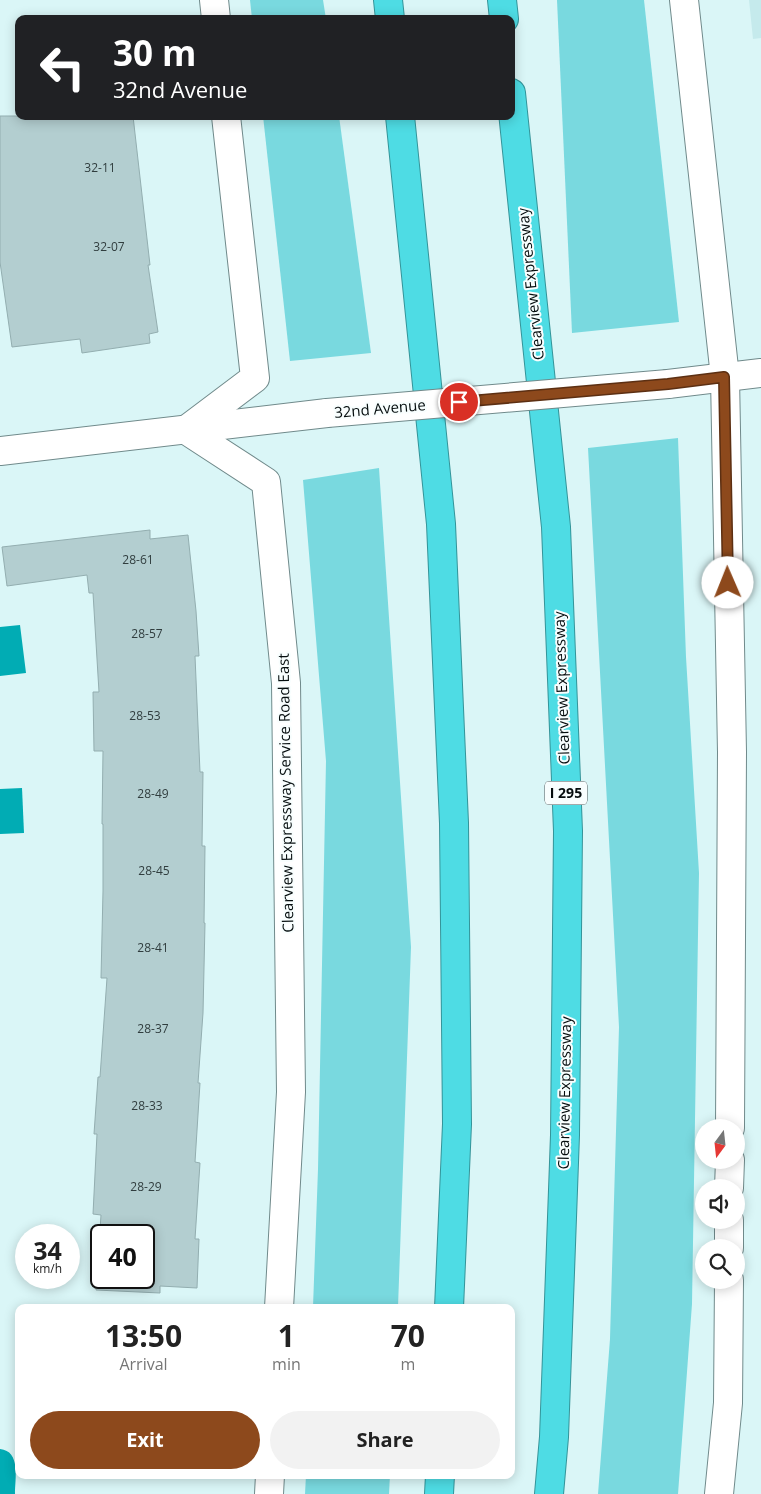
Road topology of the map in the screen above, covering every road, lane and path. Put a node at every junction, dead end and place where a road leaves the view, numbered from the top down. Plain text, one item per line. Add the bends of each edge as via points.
1 (214, 0) edge
2 (388, 0) edge
3 (502, 0) edge
4 (684, 0) edge
5 (216, 15) edge
6 (390, 15) edge
7 (504, 15) edge
8 (226, 120) edge
9 (400, 120) edge
10 (514, 120) edge
11 (761, 373) edge
12 (724, 377) junction
13 (186, 430) junction
14 (0, 451) edge
15 (730, 1119) edge
16 (729, 1289) edge
17 (280, 1304) edge
18 (449, 1304) edge
19 (270, 1479) edge
20 (440, 1479) edge
21 (269, 1494) edge
22 (438, 1494) edge
23 (549, 1494) edge
24 (720, 1494) edge

1 - 5 street
2 - 6 highway
3 - 7 highway
4 - 12 street
8 - 13 street via 255,378
9 - 18 highway via 441,524 454,823 457,1105
10 - 23 highway, Clearview Expressway / I 295 via 556,527 568,830 565,1135
11 - 12 street, 32nd Avenue
12 - 13 street, 32nd Avenue, bridge via 327,413
12 - 15 street via 732,752
13 - 14 street, 32nd Avenue
13 - 17 street, Clearview Expressway Service Road East via 266,482 286,683 291,1092
16 - 24 street via 728,1403
19 - 21 street
20 - 22 highway

